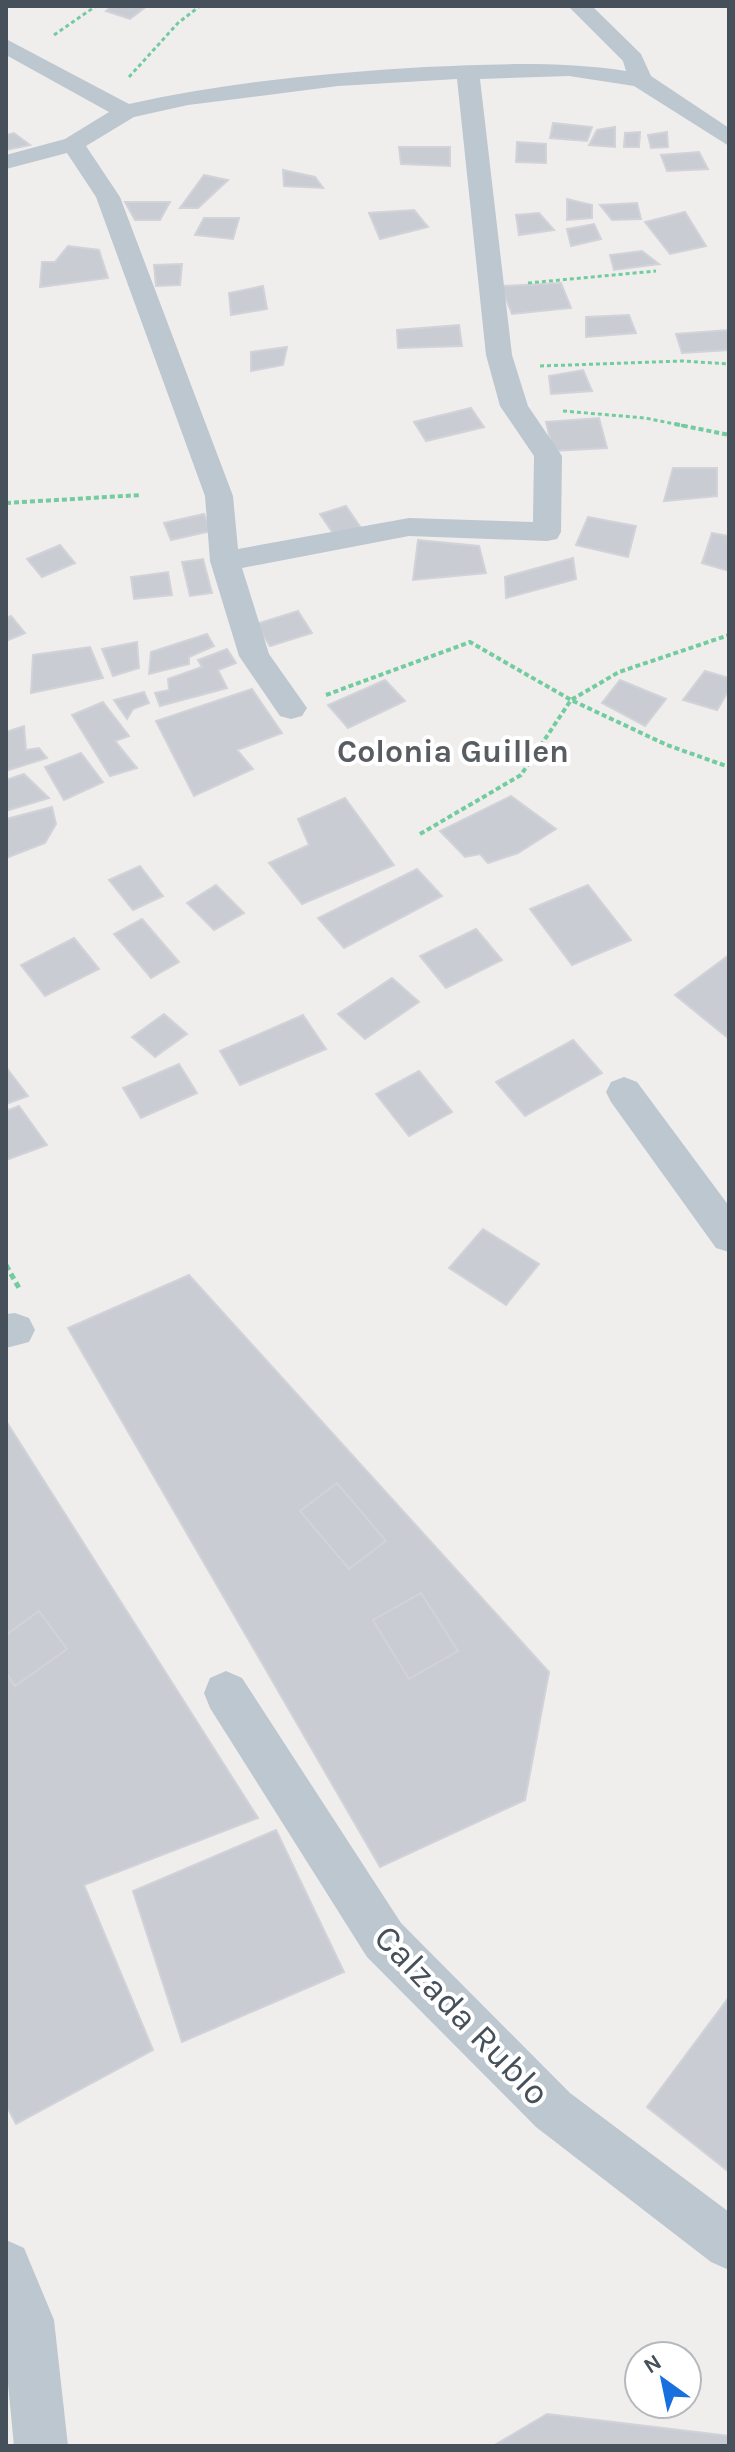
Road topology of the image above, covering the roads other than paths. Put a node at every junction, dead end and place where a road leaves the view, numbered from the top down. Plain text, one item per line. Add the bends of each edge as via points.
1 (579, 6) edge
2 (15, 51) edge
3 (468, 72) junction
4 (641, 80) junction
5 (126, 112) junction
6 (729, 117) edge
7 (704, 121) junction
8 (729, 139) edge
9 (73, 144) junction
10 (6, 162) edge
11 (225, 561) junction
12 (291, 708) road end
13 (624, 1092) dead end
14 (729, 1236) edge
15 (226, 1693) dead end
16 (729, 2244) edge
17 (6, 2266) edge
18 (41, 2446) edge

1 - 4 street via 633,59
2 - 5 street
3 - 4 street via 569,69
3 - 5 street via 338,79 188,98
3 - 11 street via 503,367 514,406 548,456 547,532 409,527
4 - 7 street
5 - 9 street
6 - 7 street
7 - 8 street
9 - 10 street
9 - 11 street via 108,197 214,482
11 - 12 street via 254,656
13 - 14 street
15 - 16 street, Calzada Rublo via 384,1940 553,2110
17 - 18 street via 28,2320

